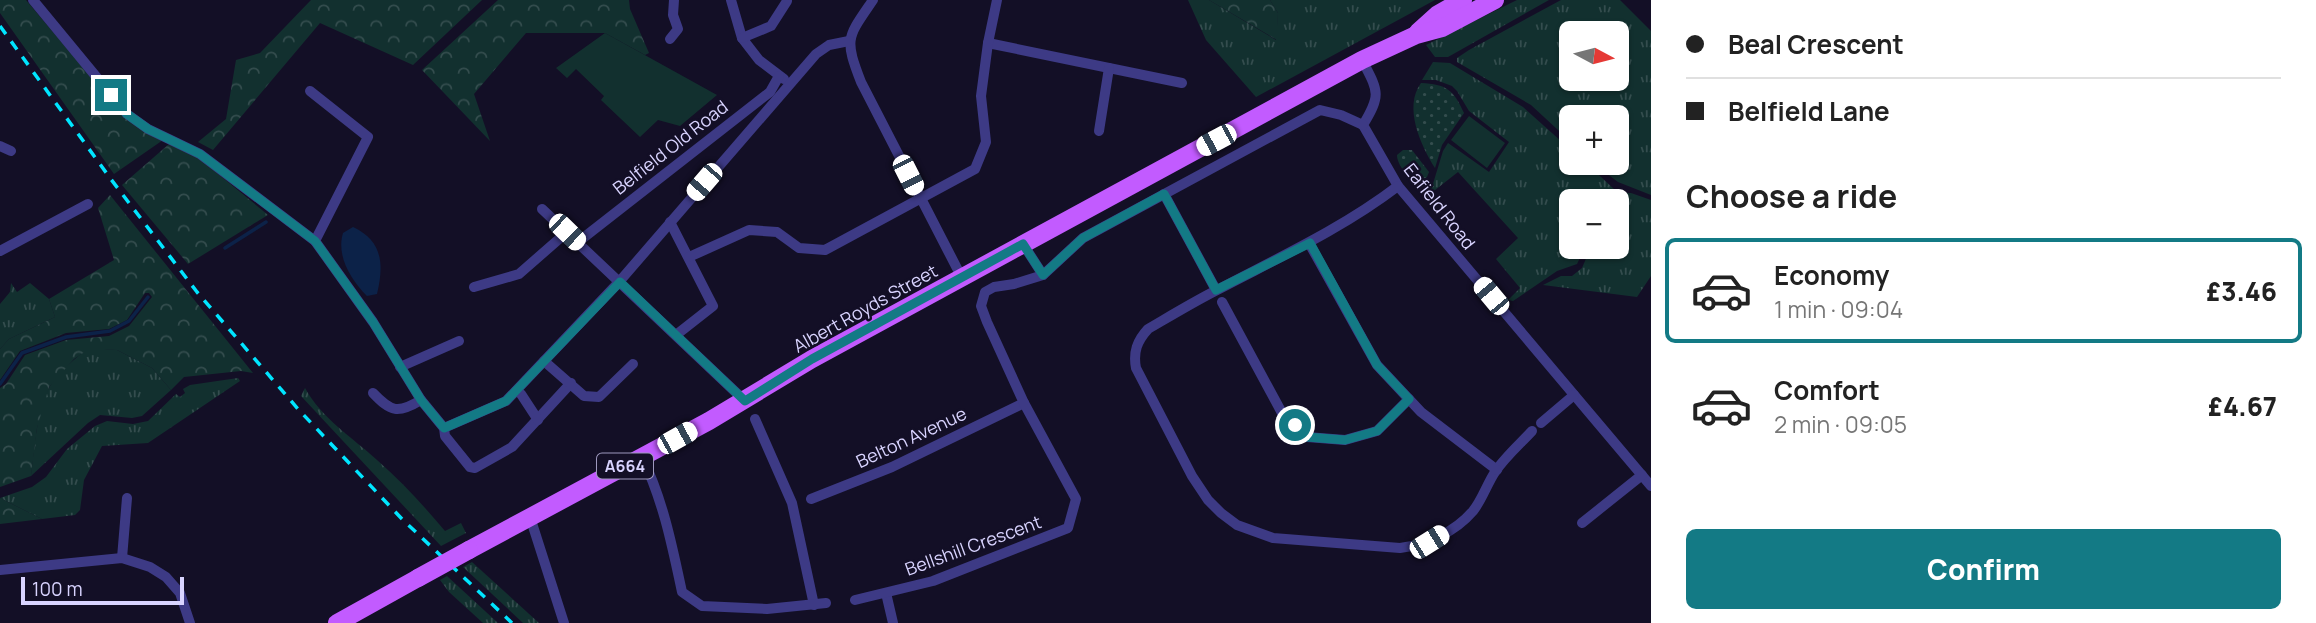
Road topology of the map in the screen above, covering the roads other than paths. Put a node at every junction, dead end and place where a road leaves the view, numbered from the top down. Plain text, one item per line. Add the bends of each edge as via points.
1 (33, 0) edge
2 (674, 0) edge
3 (731, 0) edge
4 (873, 0) edge
5 (997, 0) edge
6 (1463, 0) edge
7 (1495, 0) edge
8 (787, 1) edge
9 (1416, 35) junction
10 (742, 38) junction
11 (670, 39) dead end
12 (849, 41) junction
13 (988, 43) junction
14 (1362, 60) junction
15 (1109, 68) junction
16 (779, 76) junction
17 (1182, 83) dead end
18 (790, 84) junction
19 (310, 91) dead end
20 (1363, 125) junction
21 (1099, 131) dead end
22 (0, 146) edge
23 (11, 151) dead end
24 (1398, 186) junction
25 (1164, 194) junction
26 (920, 199) junction
27 (88, 204) dead end
28 (542, 208) dead end
29 (670, 222) junction
30 (567, 232) junction
31 (315, 241) junction
32 (578, 242) junction
33 (1310, 243) junction
34 (1023, 244) junction
35 (0, 251) edge
36 (688, 257) junction
37 (1043, 275) junction
38 (962, 278) junction
39 (620, 282) junction
40 (474, 287) dead end
41 (1216, 290) junction
42 (1222, 302) dead end
43 (676, 335) junction
44 (458, 341) dead end
45 (544, 361) junction
46 (633, 364) dead end
47 (400, 366) junction
48 (571, 383) junction
49 (516, 391) junction
50 (373, 393) dead end
51 (1574, 395) junction
52 (1409, 399) junction
53 (421, 400) junction
54 (745, 401) junction
55 (1024, 402) junction
56 (538, 419) junction
57 (755, 419) dead end
58 (1541, 423) dead end
59 (444, 428) junction
60 (1532, 431) dead end
61 (642, 457) junction
62 (1497, 470) junction
63 (1642, 475) junction
64 (1651, 485) edge
65 (127, 498) dead end
66 (811, 499) dead end
67 (530, 517) junction
68 (1581, 523) dead end
69 (122, 558) junction
70 (0, 570) edge
71 (886, 593) junction
72 (855, 600) dead end
73 (190, 623) edge
74 (337, 623) edge
75 (564, 623) edge
76 (893, 623) edge

1 - 31 street via 127,114 200,154
2 - 11 street via 678,29
3 - 10 street
4 - 12 street
5 - 13 street
6 - 9 main road, Albert Royds Street / A664 via 1438,14
7 - 9 main road, Albert Royds Street / A664 via 1441,28
8 - 10 street via 771,26
9 - 14 main road, Albert Royds Street / A664
10 - 16 street
12 - 18 street via 829,45 816,54
12 - 26 street via 861,82
13 - 15 street
13 - 26 street via 981,96 986,142 975,169
14 - 20 street via 1377,95
14 - 34 main road, Albert Royds Street / A664
15 - 17 street
15 - 21 street
16 - 18 street
16 - 32 street, Belfield Old Road via 770,92
18 - 29 street
19 - 31 street via 368,137
20 - 24 street, Eafield Road
20 - 25 street via 1320,110
22 - 23 street
24 - 33 street
24 - 51 street, Eafield Road
25 - 37 street via 1083,238
25 - 41 street
26 - 36 street via 825,250 799,248 776,232 749,230
26 - 38 street
27 - 35 street
28 - 30 street
29 - 36 street
29 - 39 street
30 - 32 street
30 - 40 street via 519,274
31 - 47 street
32 - 39 street
33 - 41 street
33 - 52 street via 1377,365
34 - 37 street
34 - 38 main road, Albert Royds Street / A664
36 - 43 street via 713,306
37 - 55 street, Bellshill Crescent via 989,289 981,306
38 - 54 main road, Albert Royds Street / A664
39 - 43 street
39 - 45 street
41 - 62 street via 1149,329 1140,339 1135,360 1192,476 1214,507 1237,525 1273,538 1414,546 1456,526 1473,510
42 - 52 street via 1282,413 1307,437 1345,440 1377,431
43 - 54 street
44 - 47 street
45 - 48 street
45 - 49 street
46 - 48 street via 599,397 584,396
47 - 53 street
48 - 56 street
49 - 56 street
49 - 59 street via 506,401
50 - 53 street via 386,407 397,410
51 - 58 street
51 - 63 street, Eafield Road
52 - 62 street
53 - 59 street
54 - 61 main road, Albert Royds Street / A664
55 - 66 street, Belton Avenue via 892,467
55 - 71 street, Bellshill Crescent via 1076,499 1068,528 933,580
56 - 59 street via 512,447 475,468 445,436
57 - 61 street via 792,503 820,604 767,609 702,606 682,592 666,515
60 - 62 street
61 - 67 main road, Albert Royds Street / A664
63 - 64 street, Eafield Road
63 - 68 street
65 - 69 street
67 - 74 main road, Albert Royds Street / A664, bridge
67 - 75 street
69 - 70 street
69 - 73 street via 166,577 180,593
71 - 72 street, Bellshill Crescent
71 - 76 street

